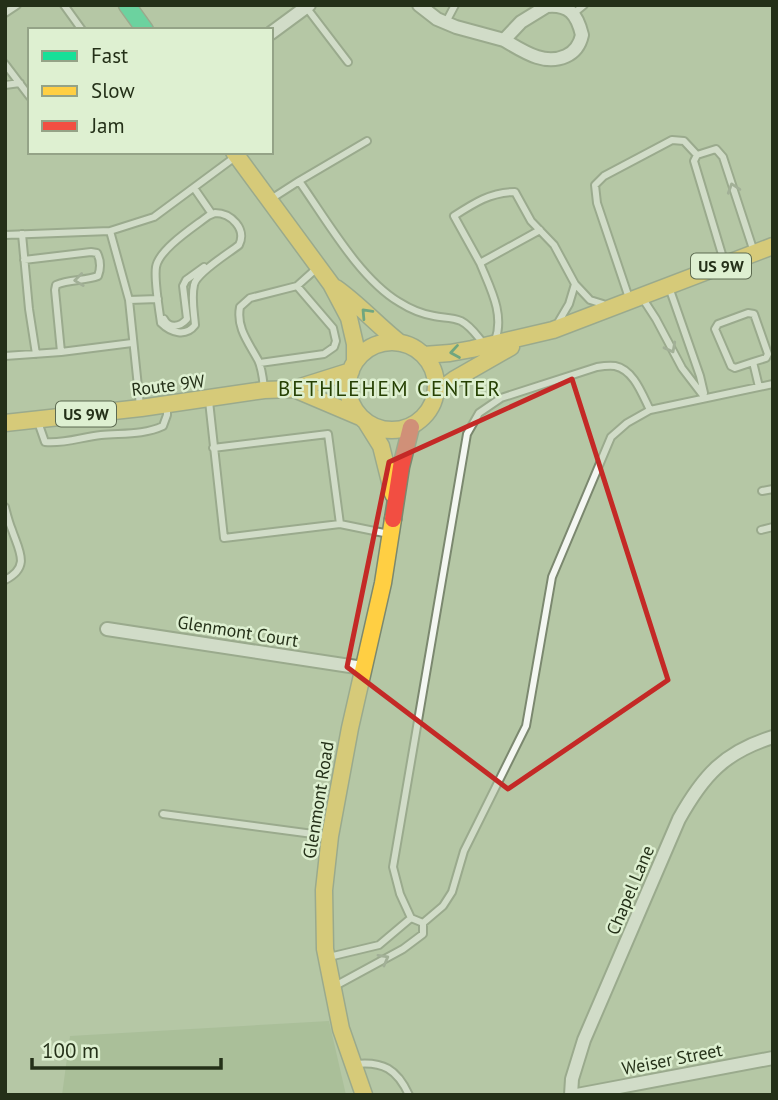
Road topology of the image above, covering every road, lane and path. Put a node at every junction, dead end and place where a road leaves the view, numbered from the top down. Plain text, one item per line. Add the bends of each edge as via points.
1 (17, 5) edge
2 (65, 5) edge
3 (127, 5) edge
4 (419, 5) edge
5 (455, 5) edge
6 (584, 5) edge
7 (307, 6) edge
8 (5, 13) edge
9 (573, 14) junction
10 (446, 23) junction
11 (81, 28) edge
12 (144, 28) edge
13 (273, 32) edge
14 (504, 40) junction
15 (348, 62) dead end
16 (5, 64) edge
17 (20, 83) junction
18 (5, 85) edge
19 (28, 94) edge
20 (367, 141) dead end
21 (235, 154) edge
22 (697, 155) junction
23 (299, 181) junction
24 (194, 188) junction
25 (269, 200) junction
26 (212, 214) junction
27 (540, 230) junction
28 (110, 231) junction
29 (22, 233) junction
30 (5, 235) edge
31 (773, 246) edge
32 (754, 253) junction
33 (24, 260) junction
34 (480, 263) junction
35 (725, 264) junction
36 (317, 268) junction
37 (331, 284) junction
38 (575, 284) junction
39 (668, 285) junction
40 (297, 286) junction
41 (635, 298) junction
42 (158, 299) junction
43 (129, 300) junction
44 (611, 308) junction
45 (553, 330) junction
46 (531, 336) junction
47 (400, 342) junction
48 (132, 343) junction
49 (490, 345) junction
50 (61, 352) junction
51 (36, 354) junction
52 (424, 355) junction
53 (5, 356) edge
54 (753, 362) junction
55 (260, 363) junction
56 (353, 367) junction
57 (773, 384) edge
58 (759, 387) junction
59 (294, 389) junction
60 (264, 390) junction
61 (436, 393) junction
62 (705, 398) junction
63 (209, 399) junction
64 (167, 405) junction
65 (141, 408) junction
66 (650, 410) junction
67 (363, 419) junction
68 (38, 420) junction
69 (5, 424) edge
70 (411, 427) junction
71 (213, 448) junction
72 (773, 489) edge
73 (762, 491) dead end
74 (5, 507) edge
75 (395, 510) junction
76 (340, 524) junction
77 (773, 527) edge
78 (761, 530) dead end
79 (391, 534) junction
80 (5, 580) edge
81 (107, 629) dead end
82 (363, 668) junction
83 (773, 737) edge
84 (163, 814) dead end
85 (330, 836) junction
86 (411, 918) junction
87 (423, 923) junction
88 (327, 958) junction
89 (333, 987) junction
90 (773, 1058) edge
91 (353, 1064) junction
92 (363, 1095) edge
93 (409, 1095) edge
94 (571, 1095) edge
95 (577, 1095) edge

1 - 8 lane
2 - 11 lane
3 - 12 main road
4 - 10 street
5 - 10 lane
6 - 9 lane
7 - 13 street
7 - 15 lane
9 - 14 street via 565,7 547,6 521,22
9 - 14 street via 581,28 581,41 559,59 547,60
10 - 14 street
16 - 17 lane
17 - 18 lane
17 - 19 lane
20 - 23 lane
21 - 24 lane
21 - 25 main road
32 -> 22 lane via 723,157 716,149
22 - 35 lane via 694,161
22 - 41 lane via 684,141 672,140 595,185 597,203
23 - 25 lane
23 - 49 lane via 379,288 420,313 463,322
24 - 26 lane
24 - 28 lane via 154,217
25 - 36 main road
26 - 42 lane via 159,259
26 - 42 lane via 226,215 238,225 242,239 194,282 195,325 191,330 167,329 161,323
27 - 34 lane
27 - 34 lane via 515,192 478,201 454,216
27 - 38 lane via 554,245
28 - 29 lane
28 - 43 lane
29 - 30 lane
29 - 33 lane
31 - 32 main road, US 9W
32 - 35 main road, US 9W
33 -> 50 lane via 91,252 100,260 98,276 56,285
33 - 51 lane
34 - 49 lane via 499,316 498,332
35 - 39 main road, US 9W
36 - 37 main road
36 - 40 lane
47 -> 37 main road
37 - 56 main road via 349,318 355,344
38 - 44 lane via 590,300
38 - 45 lane
39 - 41 main road, US 9W
39 - 62 lane
40 - 55 lane via 250,298 240,307 244,337
40 - 55 lane via 333,328 334,347 324,354
41 - 44 main road, US 9W
41 -> 62 lane via 656,319 682,368
42 - 43 lane
43 - 48 lane
44 - 45 main road, US 9W
45 - 46 main road, US 9W
46 - 49 main road, US 9W
46 - 61 main road, US 9W
47 - 52 main road
47 - 56 main road via 375,345
48 - 50 lane
48 - 65 lane
49 -> 52 main road, US 9W
50 - 51 lane
51 - 53 lane
52 - 61 main road via 432,366
54 - 54 lane via 768,354 754,314 718,324 715,329 731,366
54 - 58 lane
55 - 60 lane
56 - 59 main road, Route 9W / US 9W
56 - 67 main road via 349,395
57 - 58 lane
58 - 62 lane
59 - 60 main road, Route 9W / US 9W
59 - 67 main road, Route 9W / US 9W
60 - 63 main road, Route 9W / US 9W
61 - 70 main road via 432,407
62 - 66 lane
63 - 64 main road, Route 9W / US 9W
63 - 71 lane
64 - 65 main road, Route 9W / US 9W
64 - 68 lane via 163,426 151,431 57,443 45,442
65 - 68 main road, Route 9W / US 9W
66 - 86 lane via 626,370 597,366 501,398 479,413 467,434 393,867
66 - 87 lane via 611,437 552,577 526,726 464,851 452,892
67 - 70 main road via 387,430
67 - 75 main road, Glenmont Road via 381,446
68 - 69 main road, Route 9W / US 9W
70 - 75 main road, Glenmont Road
71 - 76 lane via 328,434
71 - 76 lane via 225,538
72 - 73 lane
74 - 80 lane via 21,566
75 - 79 main road, Glenmont Road
76 - 79 lane
77 - 78 lane
79 - 82 main road, Glenmont Road
81 - 82 street, Glenmont Court
82 - 85 main road, Glenmont Road
83 - 94 street, Chapel Lane via 736,753 711,772 679,819 584,1040
84 - 85 lane
85 - 88 main road, Glenmont Road via 324,890
86 - 87 lane
86 - 88 lane via 379,945
89 -> 87 lane via 403,949 423,934
88 - 89 main road, Glenmont Road
89 - 91 main road, Glenmont Road
90 - 95 street, Weiser Street
91 - 92 main road, Glenmont Road
91 - 93 lane via 382,1065 395,1072

